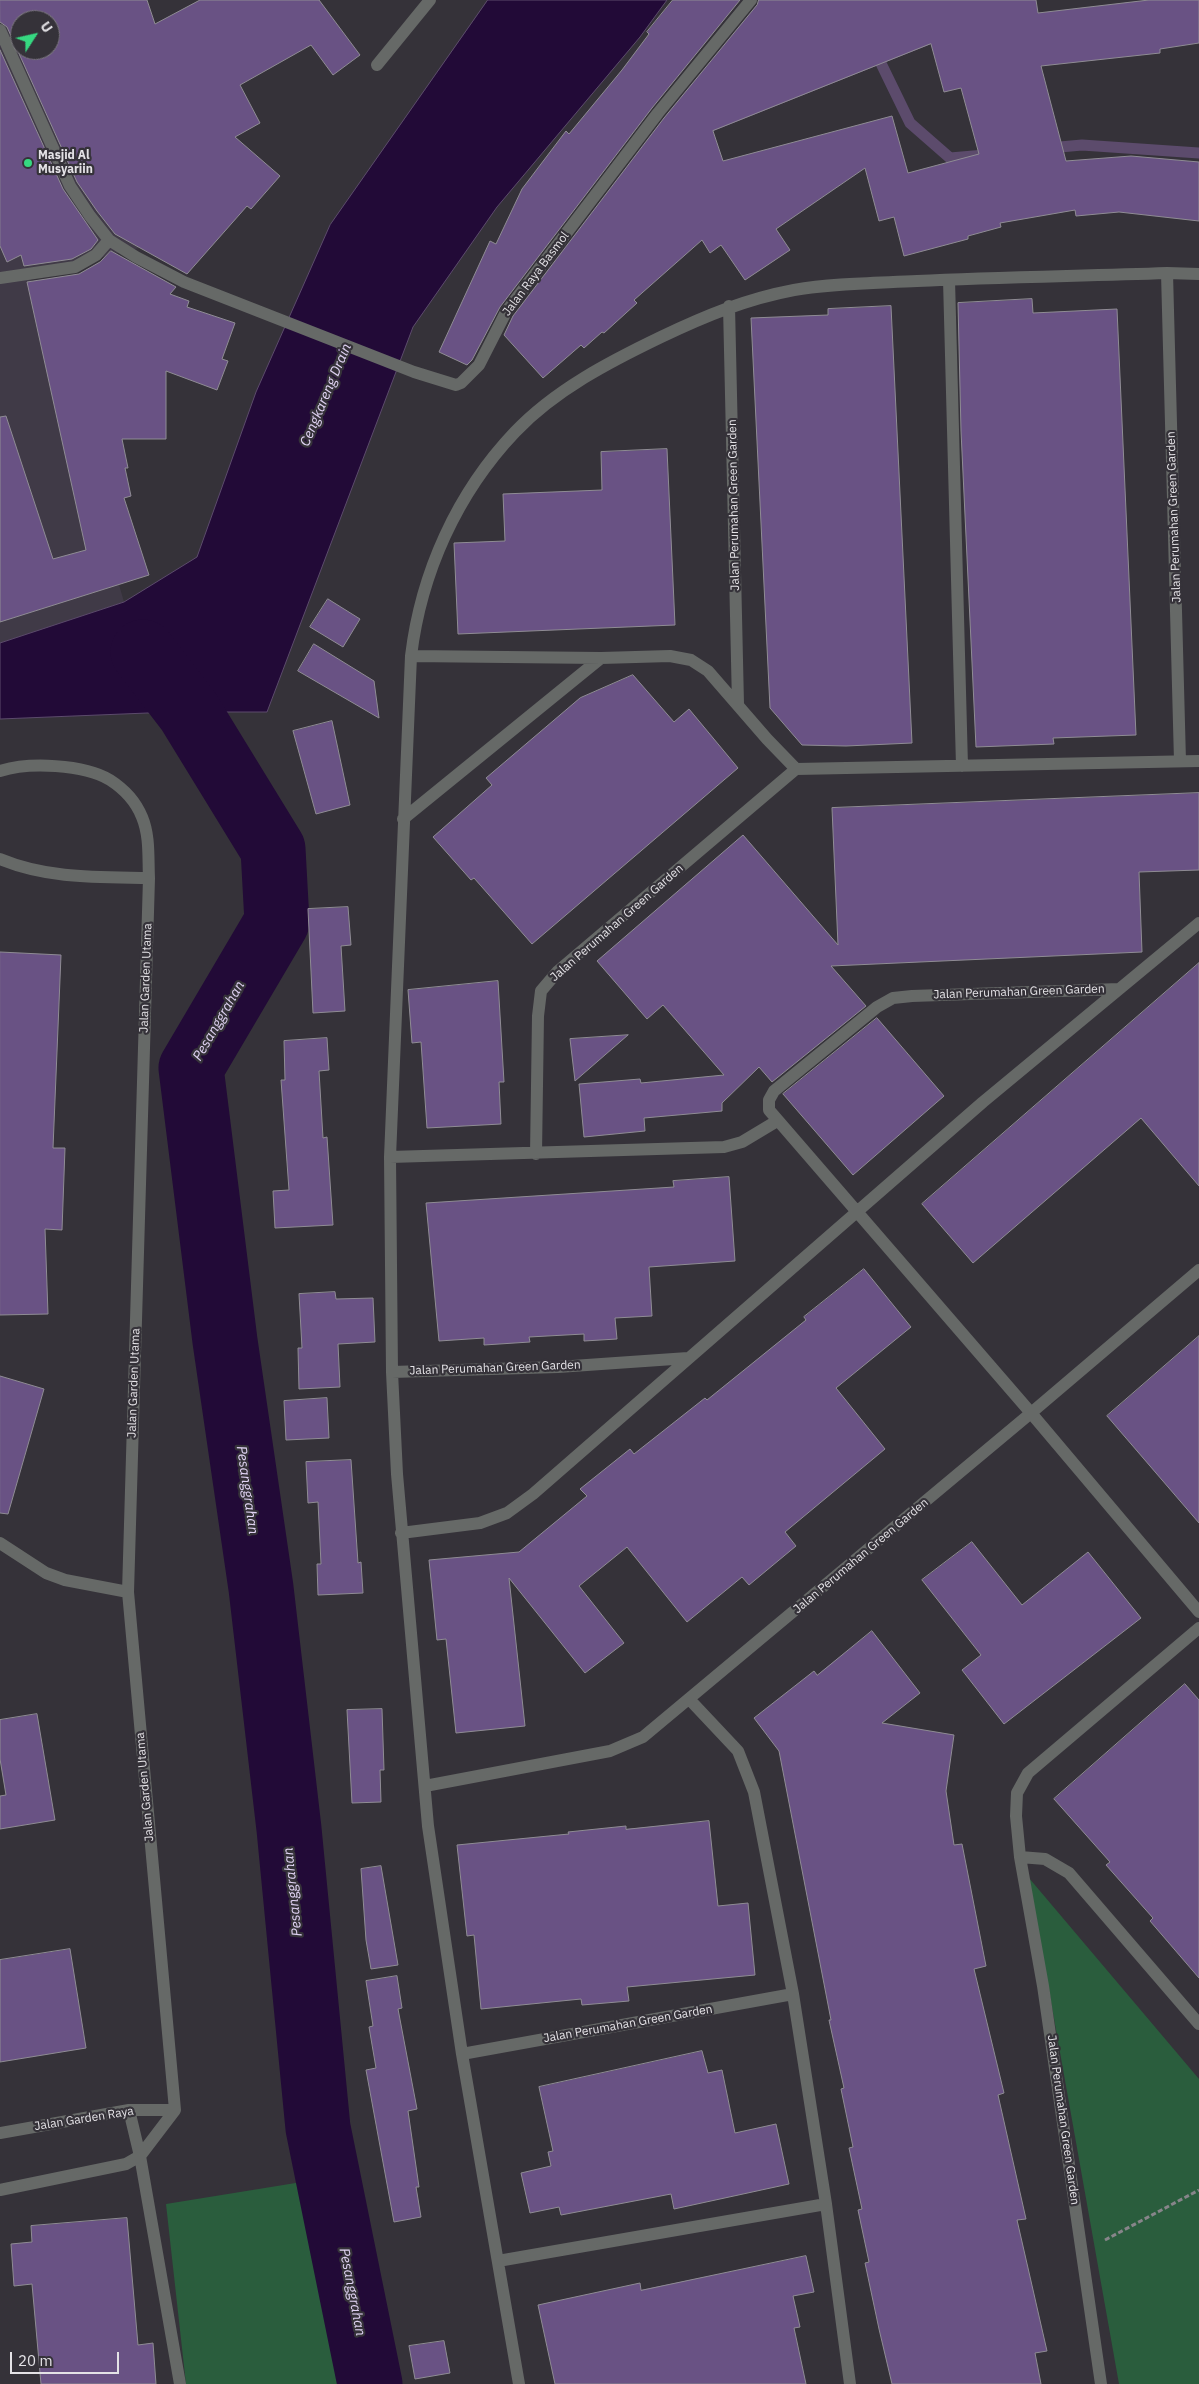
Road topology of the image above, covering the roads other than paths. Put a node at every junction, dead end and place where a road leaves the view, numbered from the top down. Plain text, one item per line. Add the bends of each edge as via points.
1 (430, 0) edge
2 (751, 0) edge
3 (0, 30) edge
4 (378, 65) dead end
5 (109, 240) junction
6 (1168, 273) junction
7 (1199, 274) edge
8 (0, 278) edge
9 (949, 280) junction
10 (729, 306) junction
11 (411, 656) junction
12 (600, 658) junction
13 (738, 704) junction
14 (1180, 761) junction
15 (1199, 761) edge
16 (962, 766) junction
17 (796, 769) junction
18 (0, 771) edge
19 (403, 819) junction
20 (0, 859) edge
21 (149, 878) junction
22 (1199, 923) edge
23 (1119, 989) junction
24 (776, 1121) junction
25 (536, 1154) junction
26 (390, 1157) junction
27 (857, 1213) junction
28 (1199, 1270) edge
29 (688, 1358) junction
30 (392, 1372) junction
31 (1031, 1413) junction
32 (401, 1532) junction
33 (0, 1543) edge
34 (128, 1592) junction
35 (1199, 1612) edge
36 (1199, 1628) edge
37 (690, 1700) junction
38 (425, 1786) junction
39 (1020, 1858) junction
40 (793, 1994) junction
41 (1199, 2024) edge
42 (462, 2054) junction
43 (129, 2110) junction
44 (175, 2110) junction
45 (0, 2133) edge
46 (140, 2156) junction
47 (0, 2190) edge
48 (826, 2204) junction
49 (498, 2261) junction
50 (180, 2384) edge
51 (518, 2384) edge
52 (850, 2384) edge
53 (1101, 2384) edge

1 - 4 street
2 - 5 street, Jalan Raya Basmol via 658,114 506,312 479,365 456,385 414,372 184,282
3 - 5 street, Jalan Raya Basmol via 70,186
5 - 8 street via 96,255 76,267
6 - 7 street, Jalan Perumahan Green Garden
6 - 9 street, Jalan Perumahan Green Garden
6 - 14 street, Jalan Perumahan Green Garden
9 - 10 street, Jalan Perumahan Green Garden via 796,290
9 - 16 street
10 - 11 street, Jalan Perumahan Green Garden via 616,358 559,395 515,432 482,474 450,524 428,576 415,623
10 - 13 street, Jalan Perumahan Green Garden
11 - 12 street
11 - 19 street, Jalan Perumahan Green Garden
12 - 13 street via 670,656 692,660 708,671
12 - 19 street
13 - 17 street
14 - 15 street
14 - 16 street
16 - 17 street
17 - 25 street, Jalan Perumahan Green Garden via 558,971 541,991
18 - 21 street, Jalan Garden Utama via 36,766 67,767 109,780 129,796 142,816 147,831
19 - 26 street, Jalan Perumahan Green Garden
20 - 21 street via 18,867 60,876
21 - 34 street, Jalan Garden Utama
22 - 23 street, Jalan Perumahan Green Garden
23 - 24 street, Jalan Perumahan Green Garden via 893,998 854,1024 774,1091 768,1100 769,1110
23 - 27 street, Jalan Perumahan Green Garden
24 - 25 street via 742,1142 724,1148
24 - 27 street, Jalan Perumahan Green Garden
25 - 26 street
26 - 30 street, Jalan Perumahan Green Garden
27 - 29 street, Jalan Perumahan Green Garden
27 - 31 street, Jalan Perumahan Green Garden
28 - 31 street, Jalan Perumahan Green Garden
29 - 30 street, Jalan Perumahan Green Garden
29 - 32 street, Jalan Perumahan Green Garden via 507,1513 480,1523
30 - 32 street, Jalan Perumahan Green Garden
31 - 35 street, Jalan Perumahan Green Garden
31 - 37 street, Jalan Perumahan Green Garden
32 - 38 street, Jalan Perumahan Green Garden
33 - 34 street via 46,1573 65,1580
34 - 44 street, Jalan Garden Utama
36 - 39 street, Jalan Perumahan Green Garden via 1028,1773 1017,1793
37 - 38 street, Jalan Perumahan Green Garden via 643,1737 626,1746
37 - 40 street via 738,1751 754,1792
38 - 42 street, Jalan Perumahan Green Garden
39 - 41 street via 1045,1859 1069,1873
39 - 53 street, Jalan Perumahan Green Garden via 1043,1986
40 - 42 street, Jalan Perumahan Green Garden
40 - 48 street
42 - 49 street, Jalan Perumahan Green Garden
43 - 44 street, Jalan Garden Raya
43 - 45 street, Jalan Garden Raya
43 - 46 street
44 - 46 street
46 - 47 street via 110,2169
46 - 50 street
48 - 49 street
48 - 52 street
49 - 51 street, Jalan Perumahan Green Garden

